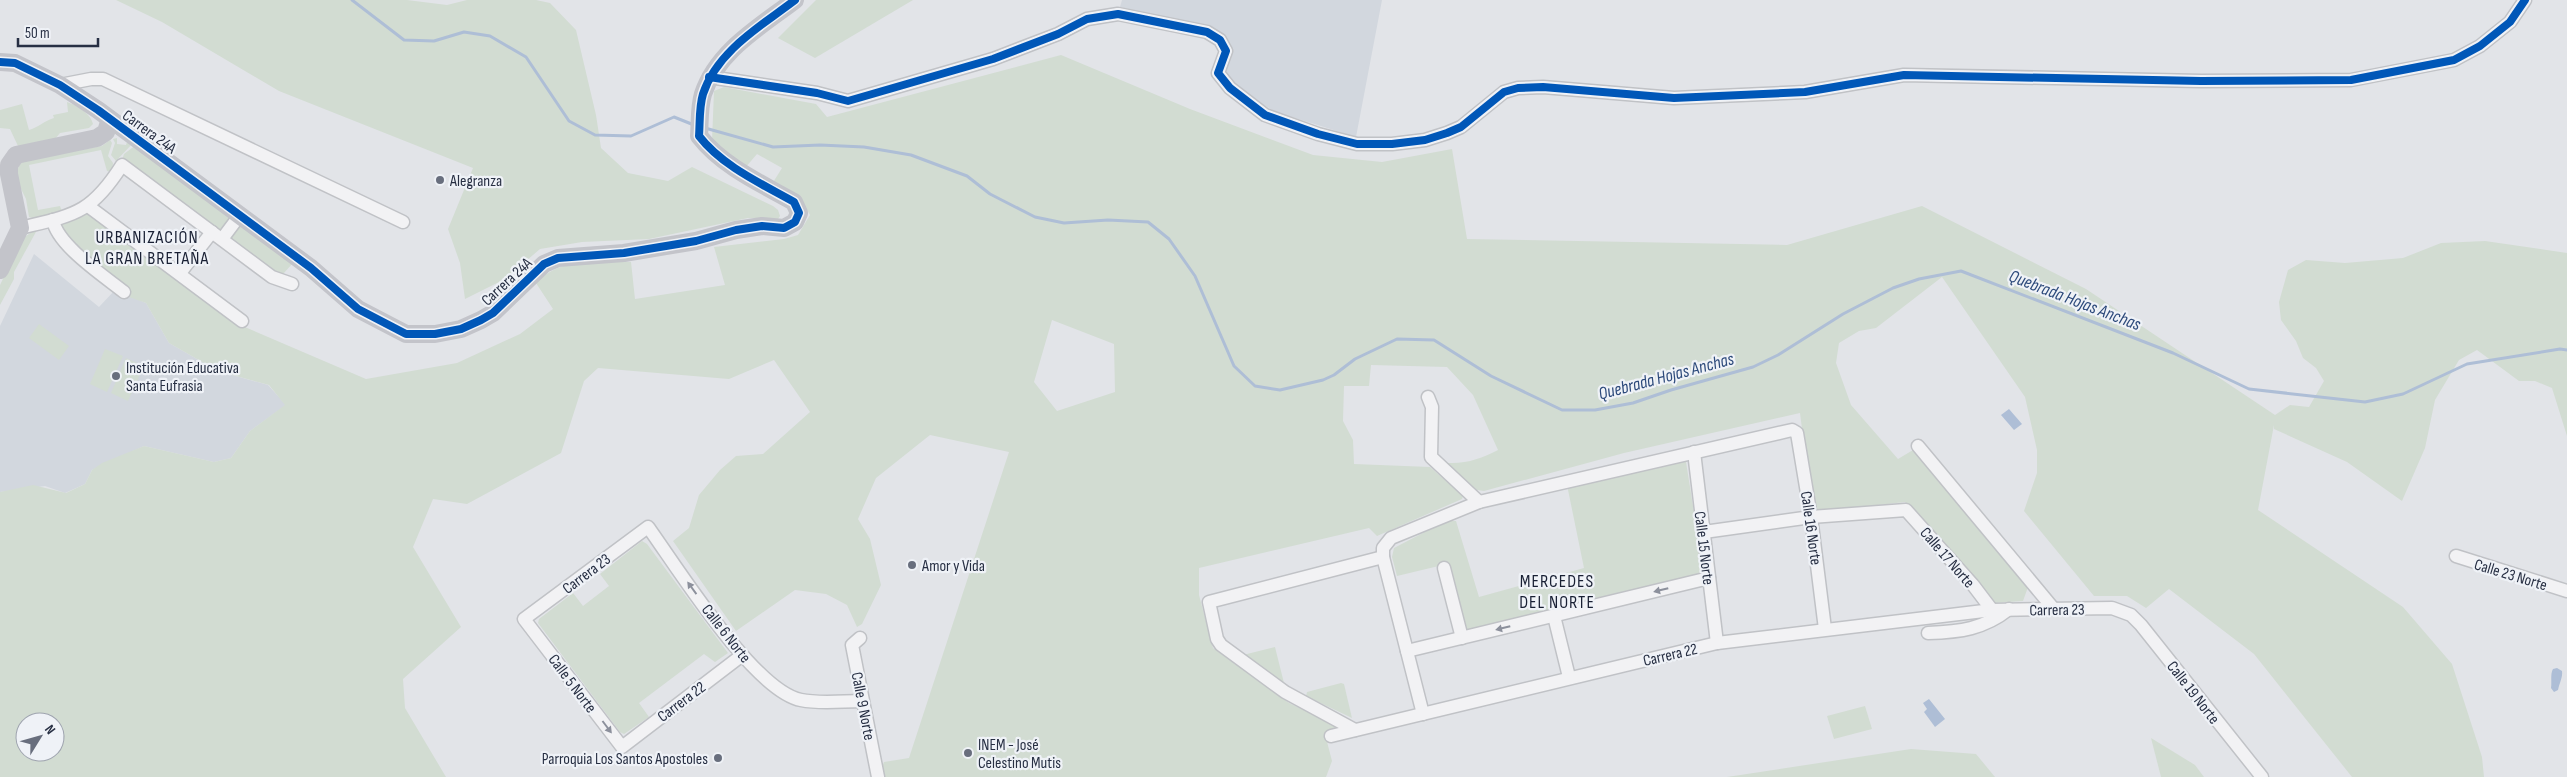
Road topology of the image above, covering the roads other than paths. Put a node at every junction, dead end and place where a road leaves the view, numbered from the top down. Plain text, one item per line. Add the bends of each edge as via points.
1 (795, 0) edge
2 (2525, 0) edge
3 (0, 62) edge
4 (709, 77) junction
5 (60, 85) junction
6 (110, 119) junction
7 (88, 206) junction
8 (240, 215) junction
9 (53, 220) junction
10 (403, 222) dead end
11 (20, 228) junction
12 (217, 235) junction
13 (0, 270) edge
14 (180, 273) junction
15 (292, 284) dead end
16 (124, 292) dead end
17 (242, 321) dead end
18 (1428, 397) dead end
19 (1918, 446) dead end
20 (1694, 452) junction
21 (1479, 502) junction
22 (1811, 517) junction
23 (648, 527) joint
24 (1704, 532) junction
25 (2456, 556) dead end
26 (1383, 557) junction
27 (1444, 568) dead end
28 (1708, 578) junction
29 (2567, 591) edge
30 (2053, 608) junction
31 (2010, 609) junction
32 (1992, 610) junction
33 (2123, 610) joint
34 (1554, 616) junction
35 (524, 619) joint
36 (1825, 629) junction
37 (1928, 633) dead end
38 (860, 638) dead end
39 (1462, 638) junction
40 (1717, 642) junction
41 (1407, 652) junction
42 (741, 656) junction
43 (1570, 677) junction
44 (862, 701) junction
45 (1423, 714) junction
46 (1355, 730) junction
47 (1331, 736) dead end
48 (622, 747) joint
49 (878, 777) edge
50 (2262, 777) edge

1 - 4 street via 727,53
2 - 4 street via 2510,22 2480,46 2454,60 2351,80 2201,81 1904,75 1805,92 1674,98 1543,87 1518,88 1504,92 1461,127 1425,140 1392,144 1357,144 1265,115 1230,88 1218,74 1226,51 1220,40 1206,32 1118,14 1087,19 993,59 848,101 817,93
3 - 5 street, Carrera 24A via 15,63
4 - 8 street, Carrera 24A via 702,96 699,136 711,151 794,202 799,213 795,222 784,228 762,226 736,230 696,242 558,258 532,274 493,314 461,329 435,334 406,334 368,316
5 - 6 street, Carrera 24A
5 - 10 street, Carrera 24A via 103,79
6 - 8 street, Carrera 24A
6 - 11 street, Carrera 24A via 106,132 97,138 16,155 9,165 9,174
7 - 9 street via 76,214
7 - 12 street via 108,187 122,164
7 - 14 street
8 - 12 street
9 - 11 street
9 - 16 street via 65,243
11 - 13 street
12 - 14 street
12 - 15 street via 272,277
14 - 17 street
18 - 21 street via 1432,407 1431,457
19 - 30 street
20 - 21 street
20 - 22 street, Calle 16 Norte via 1792,430 1797,433
20 - 24 street, Calle 15 Norte
21 - 26 street via 1391,538 1383,548
22 - 24 street
22 - 32 street, Calle 17 Norte via 1900,509 1910,514
22 - 36 street, Calle 16 Norte
23 - 35 street, Carrera 23
42 -> 23 street, Calle 6 Norte
24 - 28 street, Calle 15 Norte
25 - 29 street, Calle 23 Norte
26 - 41 street
26 - 46 street via 1209,602 1221,645 1285,692
27 - 39 street
28 -> 34 street
28 - 40 street, Calle 15 Norte
30 - 31 street, Carrera 23
30 - 33 street, Carrera 23
31 - 32 street, Carrera 23
31 - 37 street via 1995,621 1980,627
32 - 36 street, Carrera 22
33 - 50 street, Calle 19 Norte via 2141,625
34 -> 39 street
34 - 43 street
35 -> 48 street, Calle 5 Norte
36 - 40 street, Carrera 22
38 - 44 street, Calle 9 Norte via 852,645
39 - 41 street
40 - 43 street, Carrera 22
41 - 45 street
42 - 44 street, Calle 6 Norte via 779,690 800,700
42 - 48 street, Carrera 22
43 - 45 street, Carrera 22
44 - 49 street, Calle 9 Norte
45 - 46 street, Carrera 22
46 - 47 street, Carrera 22

